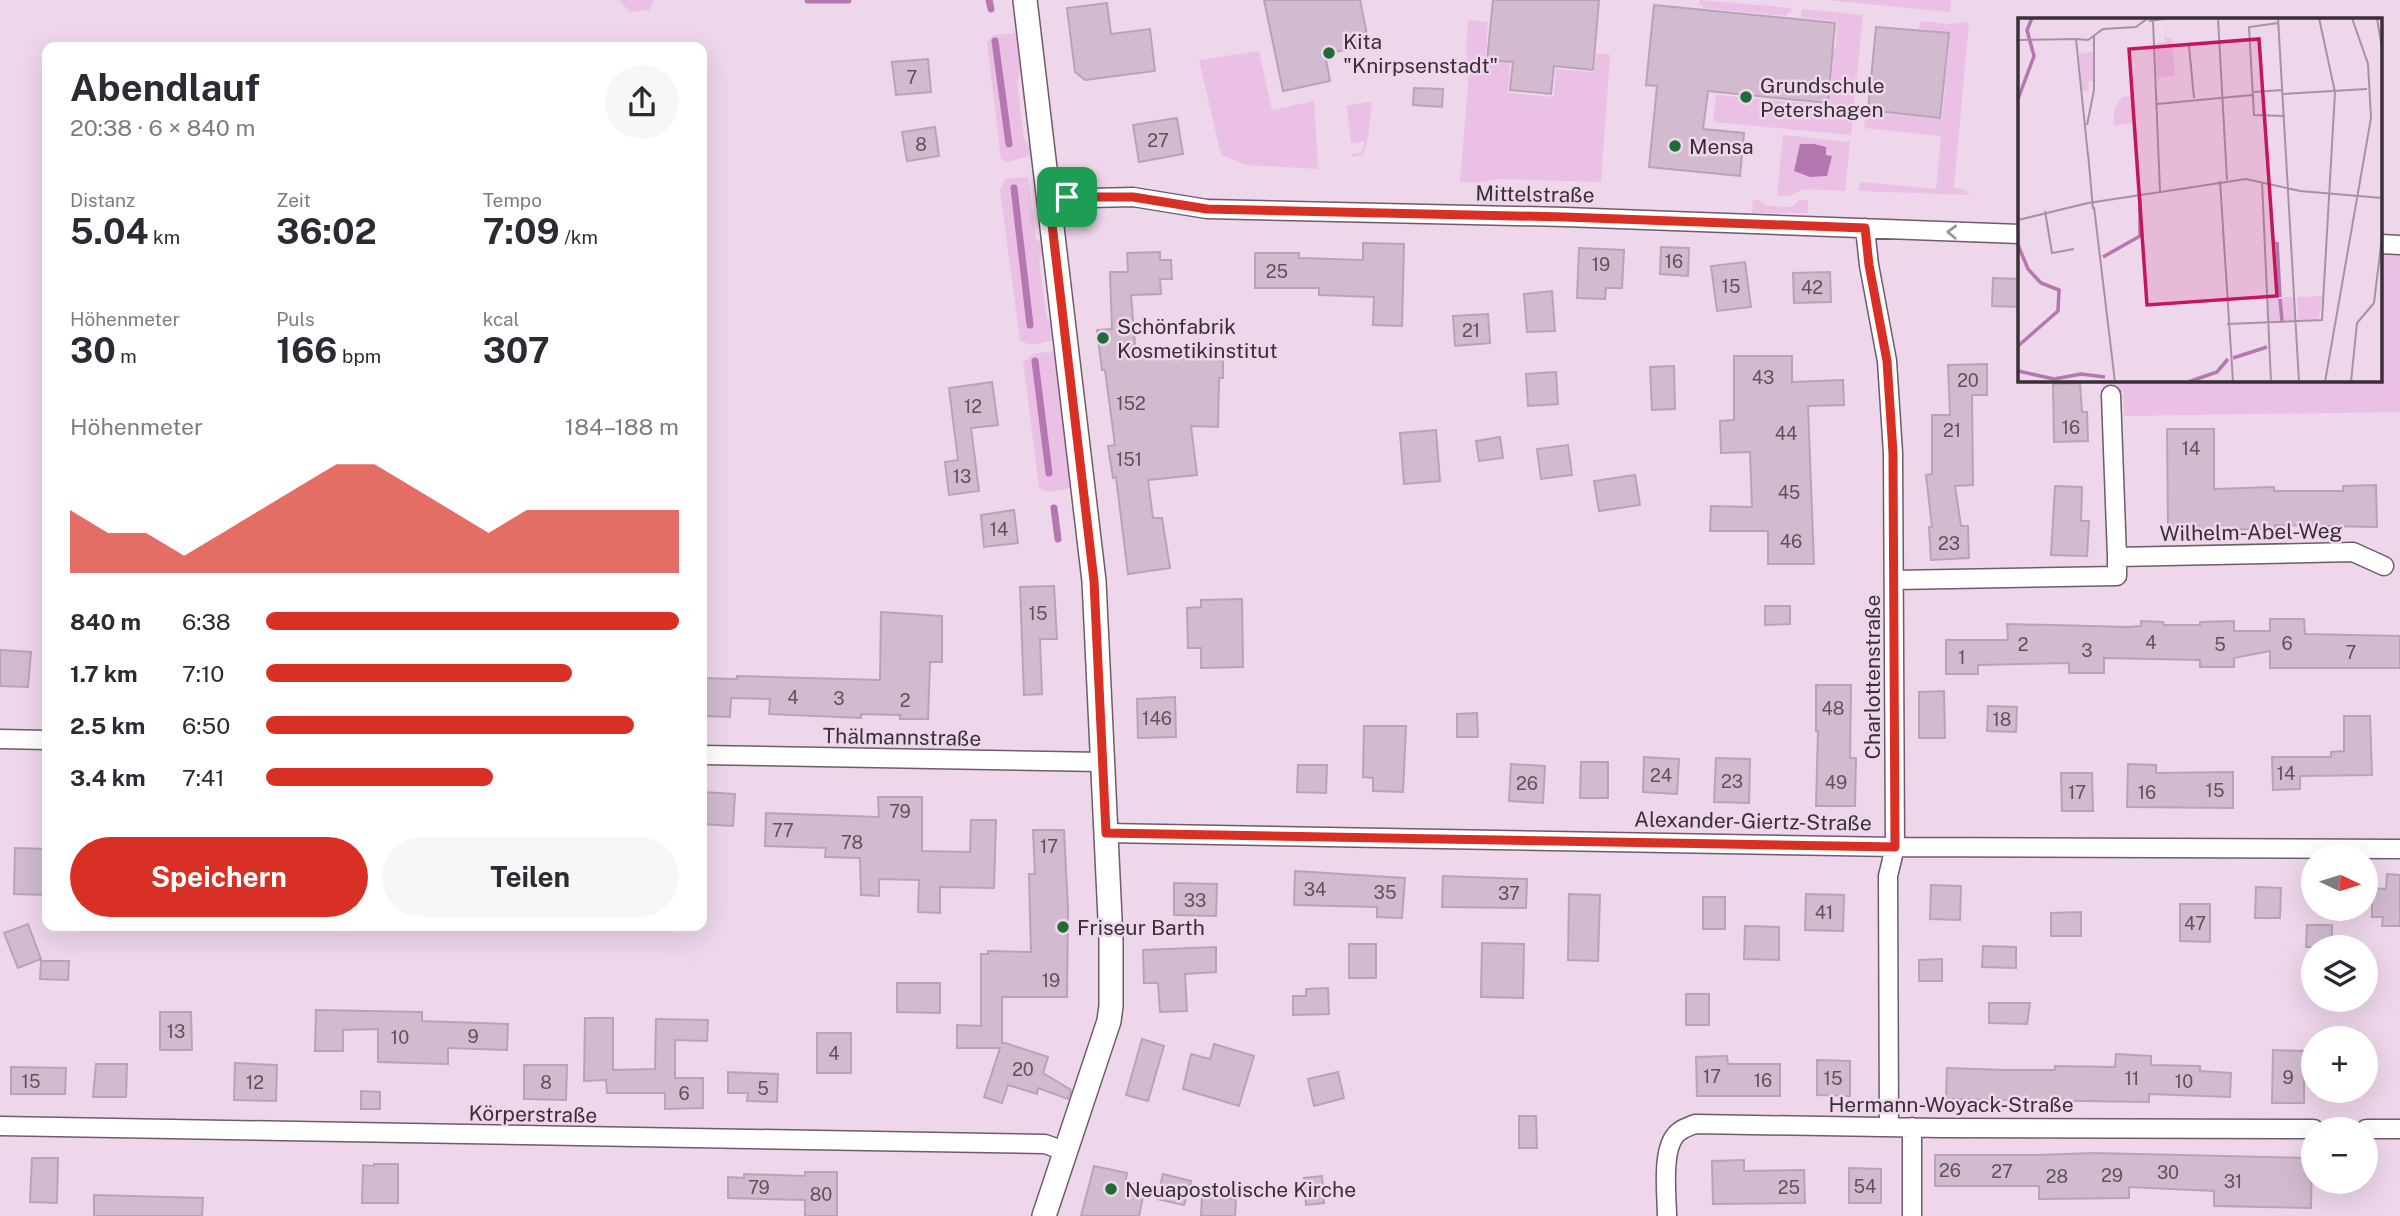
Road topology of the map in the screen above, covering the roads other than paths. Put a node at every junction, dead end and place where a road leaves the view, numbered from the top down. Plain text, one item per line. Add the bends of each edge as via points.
1 (1025, 0) edge
2 (1049, 199) junction
3 (1865, 228) junction
4 (2018, 234) edge
5 (2382, 244) edge
6 (2400, 245) edge
7 (2111, 395) dead end
8 (2117, 557) junction
9 (2384, 566) dead end
10 (1895, 580) junction
11 (0, 739) edge
12 (42, 740) edge
13 (707, 755) edge
14 (1102, 762) junction
15 (1106, 833) junction
16 (1895, 847) junction
17 (2400, 849) edge
18 (0, 1126) edge
19 (1889, 1127) junction
20 (1912, 1128) junction
21 (2301, 1129) edge
22 (2378, 1129) edge
23 (2400, 1129) edge
24 (1064, 1151) junction
25 (1044, 1216) edge
26 (1667, 1216) edge
27 (1912, 1216) edge

1 - 2 street
2 - 3 street, Mittelstraße via 1133,197 1207,209
2 - 14 street via 1094,581
4 -> 3 street, Mittelstraße
3 - 10 street, Charlottenstraße via 1887,361
5 - 6 street
7 - 8 street
8 - 9 street, Wilhelm-Abel-Weg via 2353,552
8 - 10 street via 2116,576
10 - 16 street, Charlottenstraße
11 - 12 street
13 - 14 street, Thälmannstraße
14 - 15 street
15 - 16 street, Alexander-Giertz-Straße
15 - 24 street via 1111,1006
16 - 17 street, Alexander-Giertz-Straße
16 - 19 street, Charlottenstraße via 1888,876
18 - 24 street, Körperstraße via 1045,1144
19 - 20 street, Hermann-Woyack-Straße
19 - 26 street, Hermann-Woyack-Straße via 1695,1124 1671,1141
20 - 21 street, Hermann-Woyack-Straße
20 - 27 street
22 - 23 street
24 - 25 street

